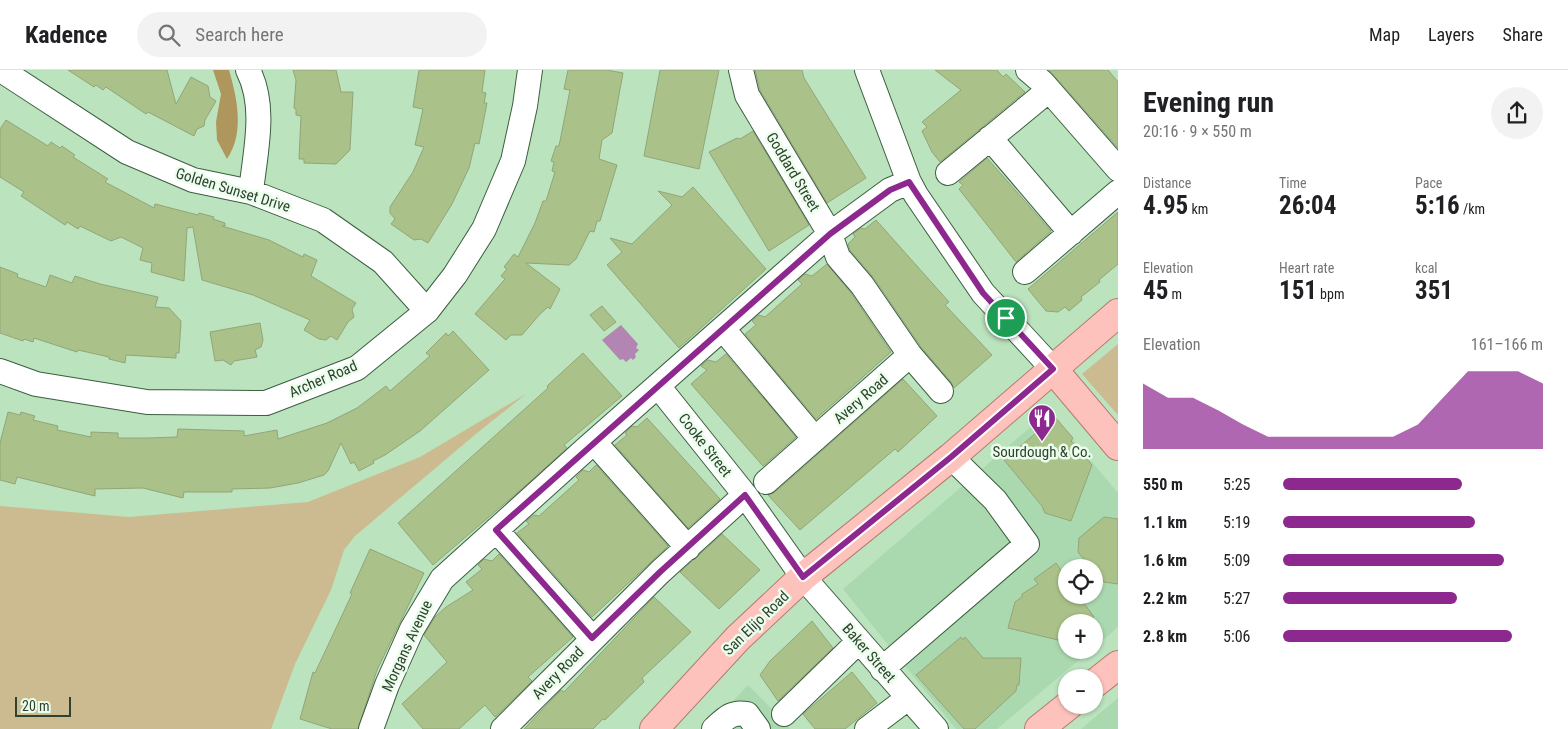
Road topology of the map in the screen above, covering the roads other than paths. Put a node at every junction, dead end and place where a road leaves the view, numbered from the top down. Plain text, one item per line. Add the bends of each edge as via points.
1 (0, 70) edge
2 (248, 70) edge
3 (530, 70) edge
4 (741, 70) edge
5 (867, 70) edge
6 (1028, 70) edge
7 (1049, 90) junction
8 (990, 138) junction
9 (1118, 169) edge
10 (948, 173) dead end
11 (909, 182) junction
12 (251, 192) junction
13 (1118, 192) edge
14 (1071, 233) junction
15 (830, 234) junction
16 (1025, 272) dead end
17 (427, 311) junction
18 (1118, 313) edge
19 (723, 329) junction
20 (910, 356) junction
21 (1053, 369) junction
22 (0, 370) edge
23 (658, 386) junction
24 (941, 391) dead end
25 (815, 439) junction
26 (594, 442) junction
27 (1118, 446) edge
28 (951, 457) junction
29 (766, 482) dead end
30 (745, 495) junction
31 (496, 530) junction
32 (688, 548) junction
33 (803, 577) junction
34 (592, 638) junction
35 (859, 641) junction
36 (1118, 665) edge
37 (882, 669) junction
38 (1103, 677) edge
39 (908, 698) junction
40 (784, 714) dead end
41 (1058, 714) edge
42 (371, 729) edge
43 (503, 729) edge
44 (654, 729) edge
45 (714, 729) edge
46 (758, 729) edge
47 (867, 729) edge
48 (936, 729) edge
49 (1040, 729) edge

1 - 12 street, Golden Sunset Drive via 127,152 193,180
2 - 12 street via 256,86 259,120
3 - 17 street, Archer Road via 513,161 484,229 455,276
4 - 15 street, Goddard Street via 747,95
5 - 11 street
6 - 7 street
7 - 8 street
7 - 9 street
8 - 10 street
8 - 14 street
11 - 15 street, Morgans Avenue via 890,190
11 - 21 street via 983,293
12 - 17 street, Golden Sunset Drive via 324,220 383,262
13 - 14 street
14 - 16 street
15 - 19 street, Morgans Avenue
15 - 20 street, Goddard Street via 838,257 862,285
17 - 22 street, Archer Road via 357,368 266,404 147,402 36,384
18 - 21 main road, San Elijo Road
19 - 23 street, Morgans Avenue
19 - 25 street
20 - 24 street, Goddard Street
20 - 25 street, Avery Road
21 - 27 main road
21 - 28 main road, San Elijo Road
23 - 26 street, Morgans Avenue
23 - 30 street, Cooke Street
25 - 29 street, Avery Road
26 - 31 street, Morgans Avenue
26 - 32 street
28 - 33 main road, San Elijo Road
28 - 37 street via 990,495 1027,544
30 - 32 street, Avery Road
30 - 33 street, Cooke Street
31 - 34 street
31 - 42 street, Morgans Avenue via 442,579 430,596 387,685
32 - 34 street, Avery Road
33 - 35 street, Baker Street
33 - 44 main road, San Elijo Road via 738,638
34 - 43 street, Avery Road
35 - 37 street, Baker Street
35 - 40 street
36 - 38 main road
37 - 39 street, Baker Street
39 - 47 street
39 - 48 street, Baker Street
41 - 49 main road
45 - 46 street via 736,712 746,714

